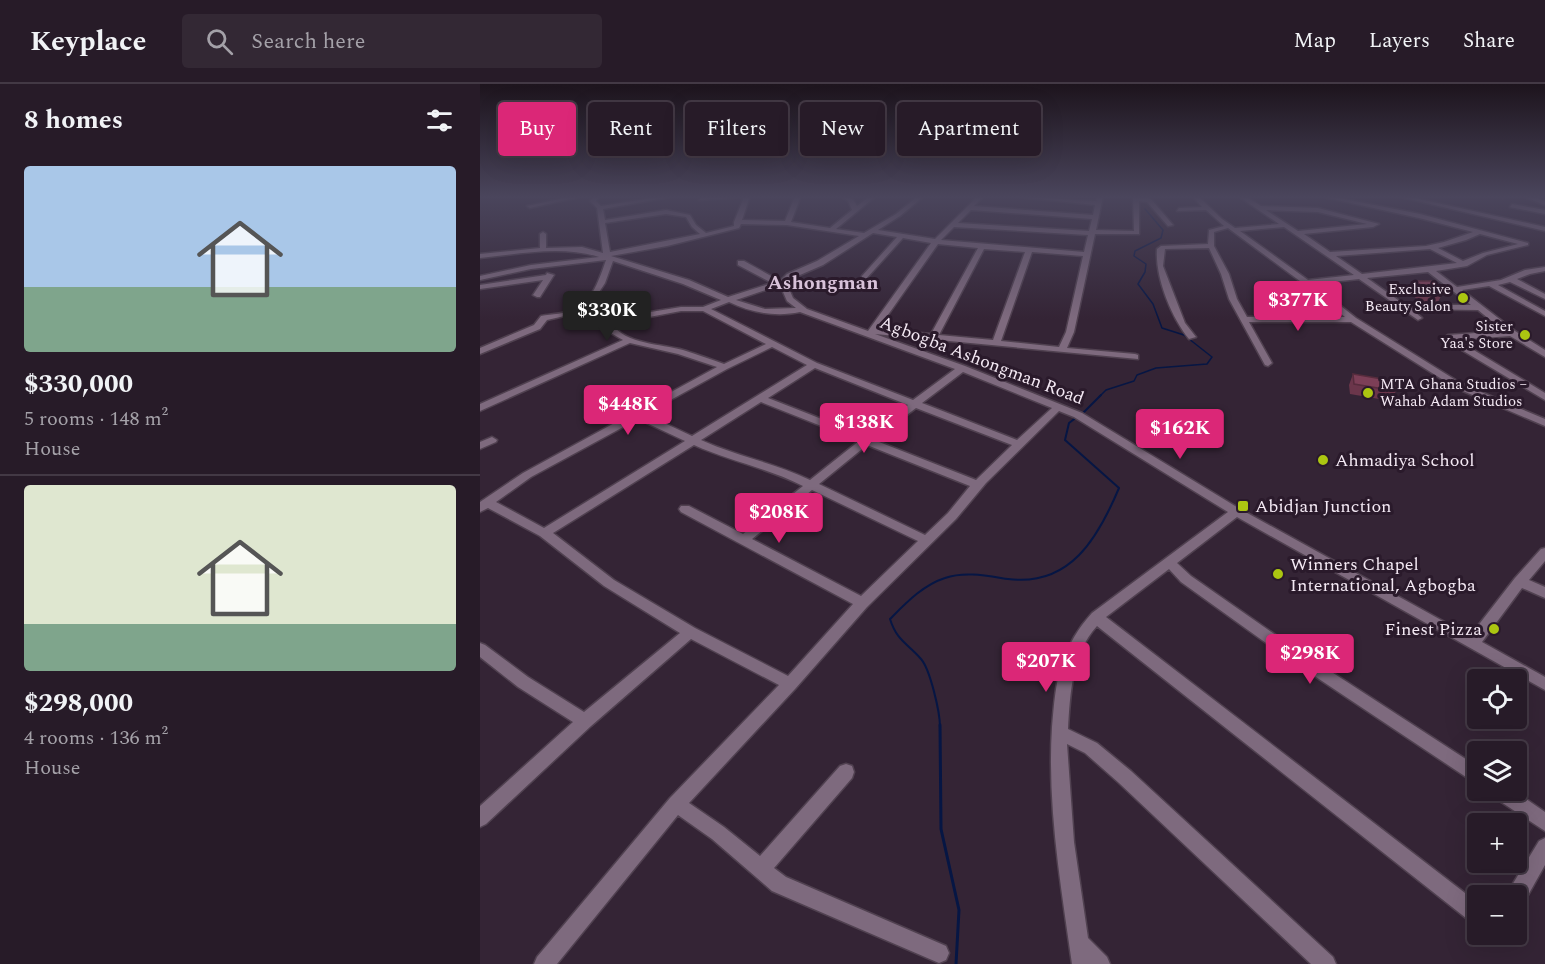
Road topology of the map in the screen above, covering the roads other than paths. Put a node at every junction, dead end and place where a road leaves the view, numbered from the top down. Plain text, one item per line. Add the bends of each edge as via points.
1 (543, 237) edge
2 (604, 237) edge
3 (696, 237) edge
4 (861, 237) edge
5 (901, 237) joint
6 (941, 237) edge
7 (1090, 237) edge
8 (1138, 237) edge
9 (1211, 237) edge
10 (1245, 237) edge
11 (1304, 237) edge
12 (1467, 237) edge
13 (1502, 237) edge
14 (936, 242) junction
15 (1140, 244) dead end
16 (1211, 246) junction
17 (1430, 246) junction
18 (982, 247) junction
19 (543, 250) junction
20 (1029, 250) junction
21 (1088, 254) junction
22 (1329, 254) junction
23 (480, 256) edge
24 (606, 257) junction
25 (741, 263) dead end
26 (558, 264) junction
27 (1464, 264) junction
28 (1429, 269) junction
29 (1545, 269) edge
30 (1359, 276) junction
31 (549, 277) junction
32 (480, 278) edge
33 (865, 278) dead end
34 (1511, 279) junction
35 (1307, 282) junction
36 (782, 284) junction
37 (1492, 285) junction
38 (480, 287) edge
39 (1456, 289) junction
40 (537, 295) dead end
41 (1545, 297) edge
42 (729, 300) junction
43 (586, 306) junction
44 (1405, 307) junction
45 (1482, 308) junction
46 (704, 309) junction
47 (802, 309) junction
48 (1545, 314) edge
49 (1418, 318) dead end
50 (1243, 319) junction
51 (1353, 320) junction
52 (607, 322) junction
53 (871, 333) junction
54 (1512, 333) junction
55 (934, 337) junction
56 (1192, 337) dead end
57 (629, 340) junction
58 (996, 344) junction
59 (770, 345) junction
60 (1062, 350) junction
61 (480, 351) edge
62 (1545, 354) edge
63 (1135, 357) dead end
64 (1268, 363) dead end
65 (814, 365) junction
66 (724, 367) junction
67 (962, 368) junction
68 (1545, 397) edge
69 (760, 398) junction
70 (915, 403) junction
71 (1059, 406) junction
72 (480, 408) edge
73 (638, 415) junction
74 (1545, 423) edge
75 (492, 440) dead end
76 (867, 440) junction
77 (694, 441) junction
78 (1018, 444) junction
79 (480, 446) edge
80 (977, 485) junction
81 (811, 487) junction
82 (485, 506) edge
83 (685, 509) dead end
84 (1236, 512) junction
85 (544, 533) junction
86 (744, 539) junction
87 (926, 540) junction
88 (1545, 552) edge
89 (1169, 562) junction
90 (1520, 580) junction
91 (1545, 593) edge
92 (862, 603) junction
93 (1097, 618) junction
94 (690, 632) junction
95 (1473, 644) junction
96 (480, 649) edge
97 (790, 684) junction
98 (1545, 684) edge
99 (585, 721) junction
100 (1061, 733) junction
101 (1467, 770) edge
102 (846, 772) dead end
103 (1514, 801) edge
104 (676, 804) junction
105 (480, 818) edge
106 (1545, 822) edge
107 (1545, 848) edge
108 (760, 870) junction
109 (1523, 885) edge
110 (1467, 906) edge
111 (1079, 943) junction
112 (939, 953) dead end
113 (544, 964) edge
114 (1082, 964) edge
115 (1100, 964) edge
116 (1326, 964) edge

1 - 19 street
2 - 24 street
3 - 24 street
4 - 36 street
5 - 14 street
5 - 33 street
6 - 14 street
7 - 21 street
8 - 15 street
9 - 16 street
10 - 35 street
11 - 22 street
12 - 17 street
13 - 27 street via 1526,244 1485,254
14 - 18 street
14 - 53 street
16 - 50 street
16 - 56 street via 1163,247 1158,256 1181,324
17 - 22 street
17 - 27 street
18 - 20 street
18 - 55 street
19 - 23 street
19 - 24 street via 582,249
20 - 21 street
20 - 58 street
21 - 60 street via 1070,332
22 - 30 street
24 - 26 street
24 - 42 street
24 - 43 street via 596,293
25 - 36 street
26 - 31 street
26 - 32 street
27 - 28 street
28 - 30 street
28 - 39 street
29 - 34 street
30 - 35 street
30 - 44 street
31 - 38 street
31 - 40 street
34 - 37 street
34 - 41 street
35 - 51 street
36 - 42 street
36 - 47 street, Agbogba Ashongman Road
37 - 39 street
37 - 48 street
39 - 45 street
42 - 46 street
42 - 47 street via 760,310 788,313
43 - 52 street via 588,314
43 - 61 street via 576,312 544,318 537,327
44 - 45 street
44 - 49 street
45 - 54 street
46 - 52 street via 681,309
46 - 59 street
47 - 53 street, Agbogba Ashongman Road
50 - 51 street
50 - 64 street
51 - 74 street via 1442,376
52 - 57 street via 612,330
53 - 55 street
53 - 67 street, Agbogba Ashongman Road
54 - 62 street
54 - 68 street via 1448,338
55 - 58 street
57 - 66 street
57 - 72 street
58 - 60 street
59 - 65 street
59 - 66 street
60 - 63 street
65 - 69 street
65 - 70 street
66 - 73 street
67 - 70 street
67 - 71 street, Agbogba Ashongman Road
69 - 76 street
69 - 77 street
70 - 76 street
70 - 78 street
71 - 78 street
71 - 84 street, Agbogba Ashongman Road
73 - 77 street
73 - 82 street via 527,475
75 - 79 street
76 - 80 street
76 - 81 street
77 - 81 street via 782,471
77 - 85 street
78 - 80 street
80 - 87 street
81 - 86 street
81 - 87 street
82 - 85 street
83 - 86 street
84 - 89 street
84 - 95 street, Agbogba Ashongman Road
85 - 94 street via 609,583
86 - 92 street
87 - 92 street
88 - 90 street
89 - 93 street
89 - 101 street via 1186,579 1285,649
90 - 91 street
90 - 95 street
92 - 97 street
93 - 100 street via 1078,642 1068,664
93 - 110 street
94 - 97 street
94 - 99 street
95 - 98 street, Agbogba Ashongman Road
96 - 99 street
97 - 104 street
99 - 105 street
100 - 111 street via 1063,831
100 - 116 street via 1090,748 1125,777
102 - 108 street
103 - 106 street
104 - 108 street via 718,833
104 - 113 street
107 - 109 street
108 - 112 street via 779,884
111 - 114 street
111 - 115 street

